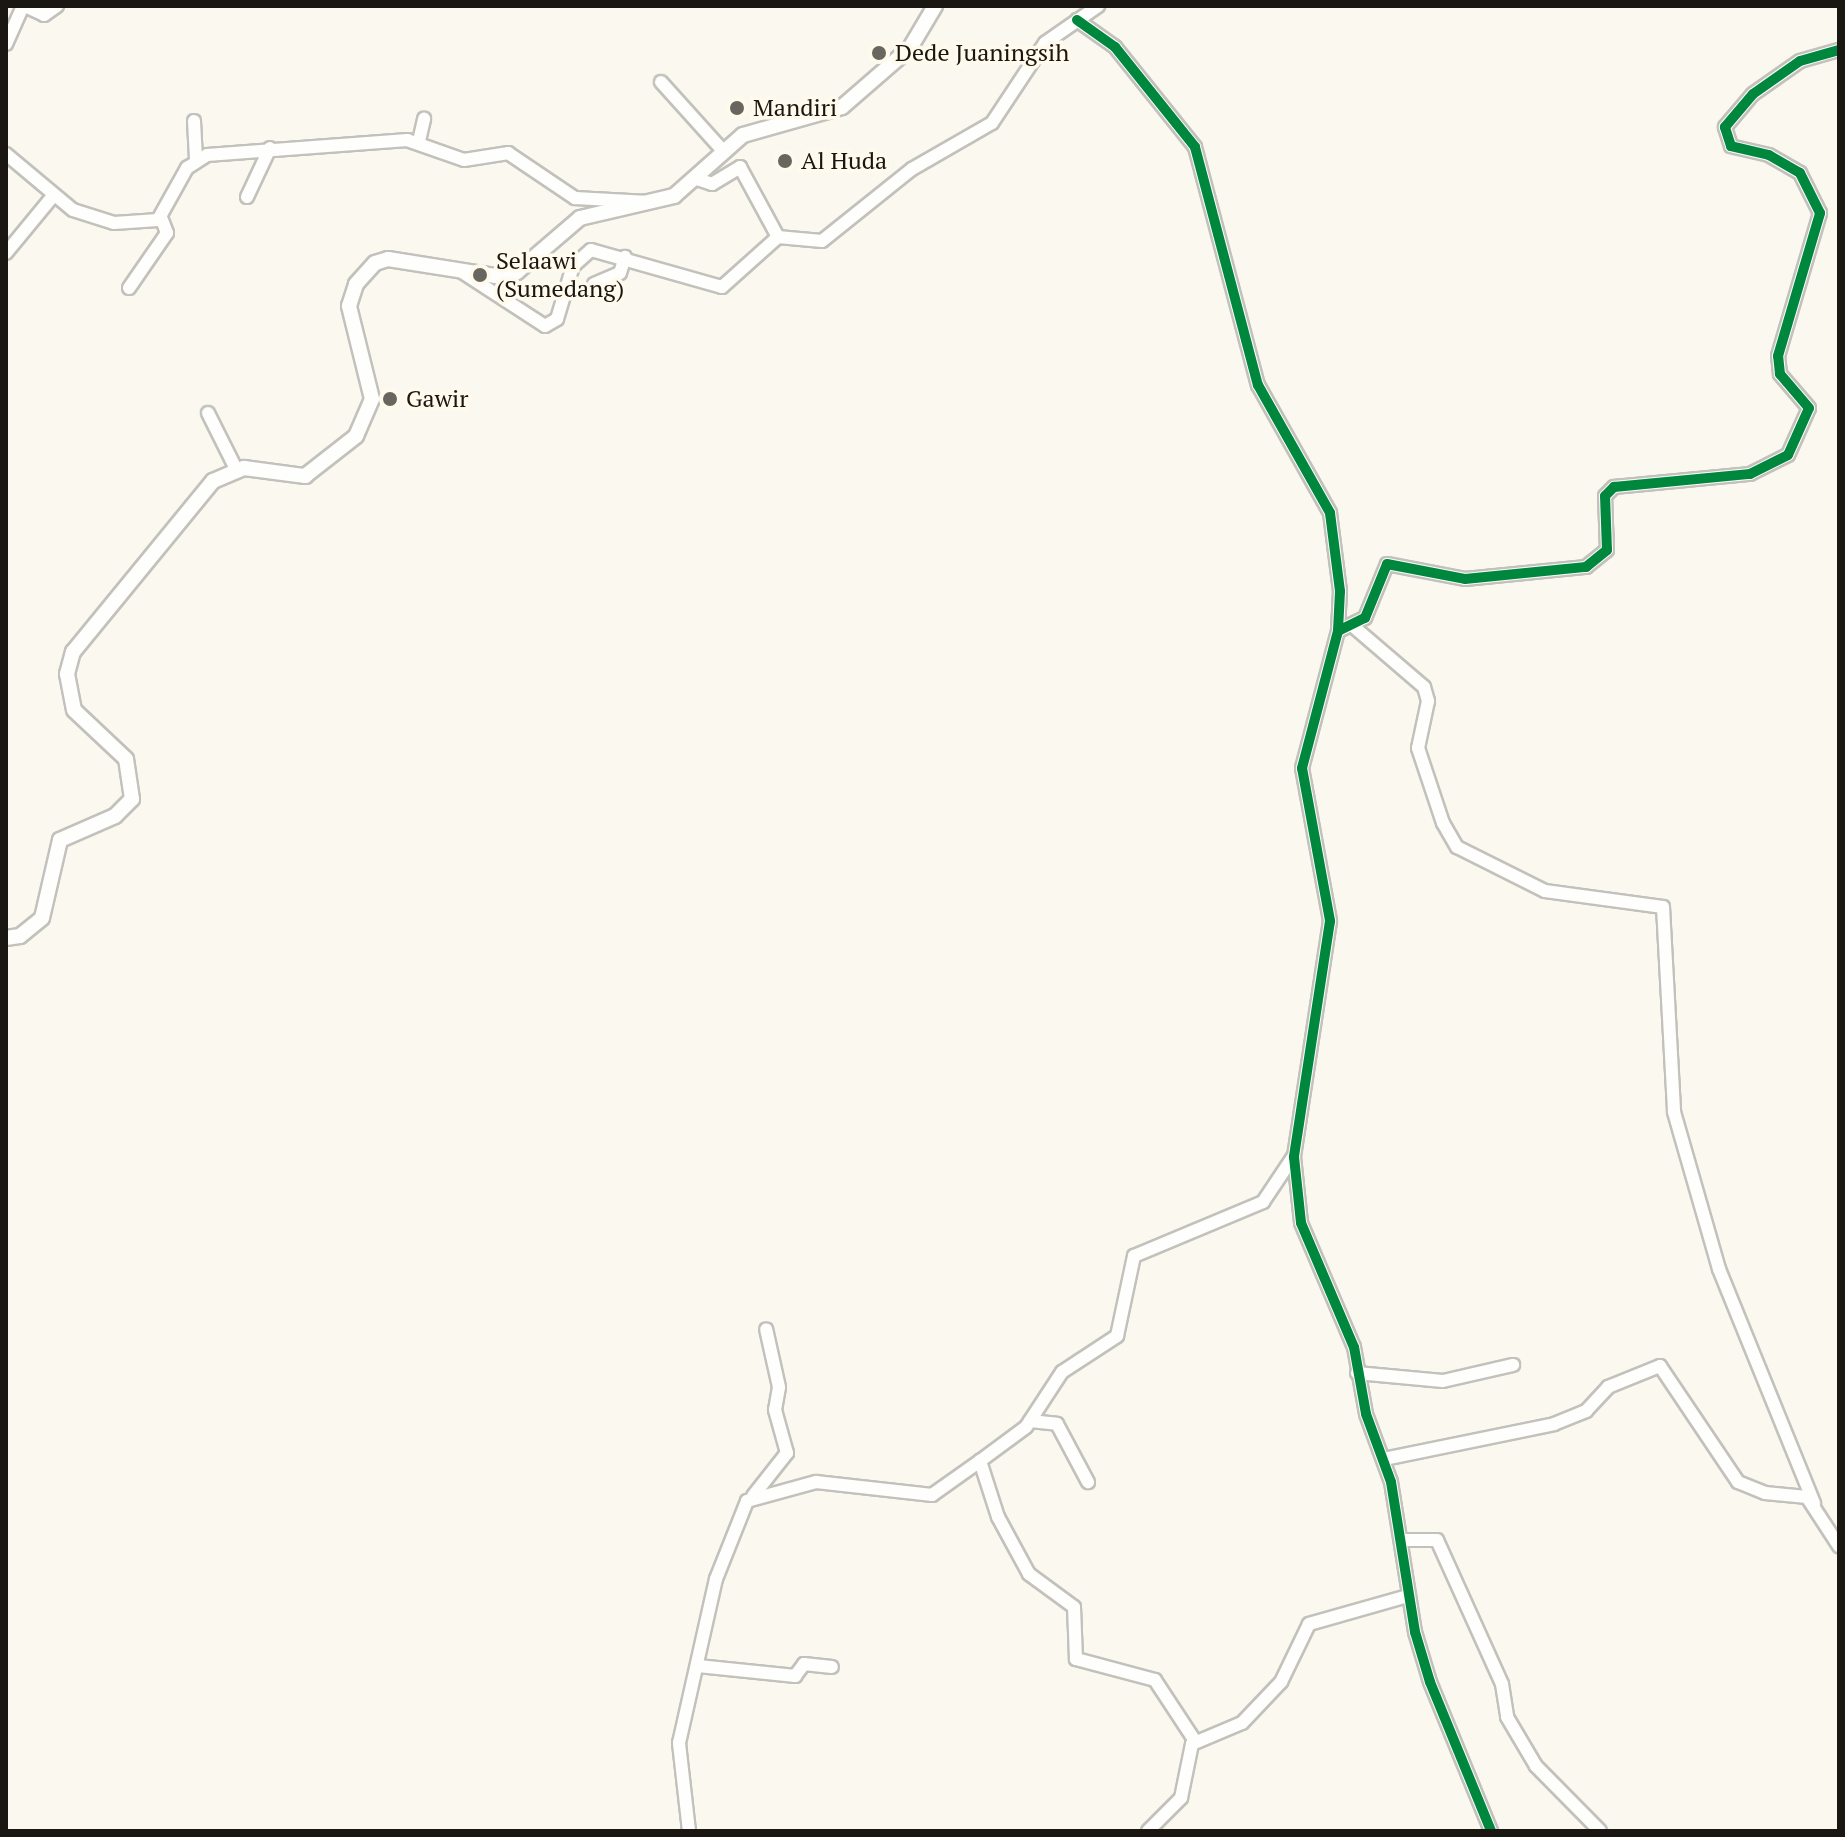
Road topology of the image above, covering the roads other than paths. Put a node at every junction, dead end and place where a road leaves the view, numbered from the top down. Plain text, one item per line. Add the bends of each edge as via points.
1 (24, 6) edge
2 (57, 6) edge
3 (935, 6) edge
4 (1098, 6) edge
5 (1077, 20) junction
6 (6, 44) edge
7 (1839, 50) edge
8 (661, 82) dead end
9 (424, 119) dead end
10 (194, 121) dead end
11 (419, 141) junction
12 (270, 148) junction
13 (724, 152) junction
14 (6, 154) edge
15 (196, 159) junction
16 (697, 179) junction
17 (53, 196) junction
18 (247, 197) dead end
19 (656, 204) junction
20 (161, 217) junction
21 (778, 237) junction
22 (6, 253) edge
23 (625, 257) junction
24 (462, 272) junction
25 (594, 284) dead end
26 (129, 288) dead end
27 (208, 413) dead end
28 (236, 469) junction
29 (1354, 627) junction
30 (1338, 631) junction
31 (6, 938) edge
32 (1294, 1157) junction
33 (766, 1329) dead end
34 (1513, 1365) dead end
35 (1357, 1373) junction
36 (1030, 1421) junction
37 (1384, 1459) junction
38 (980, 1461) junction
39 (1088, 1482) dead end
40 (753, 1496) junction
41 (1814, 1503) junction
42 (1402, 1540) junction
43 (1839, 1546) edge
44 (1408, 1596) junction
45 (698, 1666) junction
46 (832, 1667) dead end
47 (1195, 1741) junction
48 (689, 1831) edge
49 (1148, 1831) edge
50 (1491, 1831) edge
51 (1600, 1831) edge

1 - 2 street via 44,15
1 - 6 street
3 - 13 main road via 910,48 854,99 828,114 753,131
4 - 5 street
5 - 21 street via 1045,43 992,123 912,169 822,241
5 - 30 street via 1115,47 1195,147 1254,373 1330,513 1340,591
7 - 29 street via 1800,61 1753,94 1725,127 1731,146 1769,155 1800,173 1820,213 1778,356 1780,374 1809,408 1788,455 1761,472 1611,488 1605,496 1607,550 1586,567 1465,579 1387,564 1368,612
8 - 13 street
9 - 11 street
10 - 15 street
11 - 12 street
11 - 19 street via 464,160 508,153 575,198
12 - 15 street
12 - 18 street
13 - 16 main road
14 - 17 street
15 - 20 street
16 - 19 main road
16 - 21 street via 712,184 743,169
17 - 20 street via 95,220 145,225
17 - 22 street
19 - 24 main road via 580,218 517,272
20 - 26 street via 167,233
21 - 23 street via 718,288
23 - 24 street via 598,248 584,254 564,284 557,319 548,326
23 - 25 street via 620,273
24 - 28 main road via 388,259 375,263 356,284 349,306 370,390 366,422 312,474
27 - 28 street
28 - 31 main road via 205,489 73,652 67,674 74,710 126,759 132,799 115,816 60,840 42,918 20,936
29 - 30 street
29 - 41 street via 1426,691 1418,748 1443,823 1457,847 1545,891 1663,907 1674,1112 1719,1269
30 - 32 street via 1302,768 1330,921
32 - 35 street via 1310,1255 1349,1331
32 - 36 street via 1270,1195 1253,1208 1137,1253 1120,1330 1062,1372
33 - 40 street via 779,1387 775,1410 787,1453
34 - 35 street via 1443,1381
35 - 37 street
36 - 38 street
36 - 39 street via 1057,1424
37 - 41 street via 1554,1424 1586,1411 1608,1387 1660,1366 1738,1482
37 - 42 street
38 - 40 street via 932,1495 833,1482
38 - 47 street via 998,1517 1021,1562 1036,1582 1074,1607 1076,1659 1107,1672 1152,1678
40 - 45 street via 728,1543
41 - 43 street
42 - 44 street
42 - 51 street via 1437,1540 1502,1684 1507,1717 1536,1766
44 - 47 street via 1314,1620 1281,1682 1242,1723
44 - 50 street via 1430,1682
45 - 46 street via 795,1676 804,1664
45 - 48 street via 679,1743
47 - 49 street via 1179,1801

